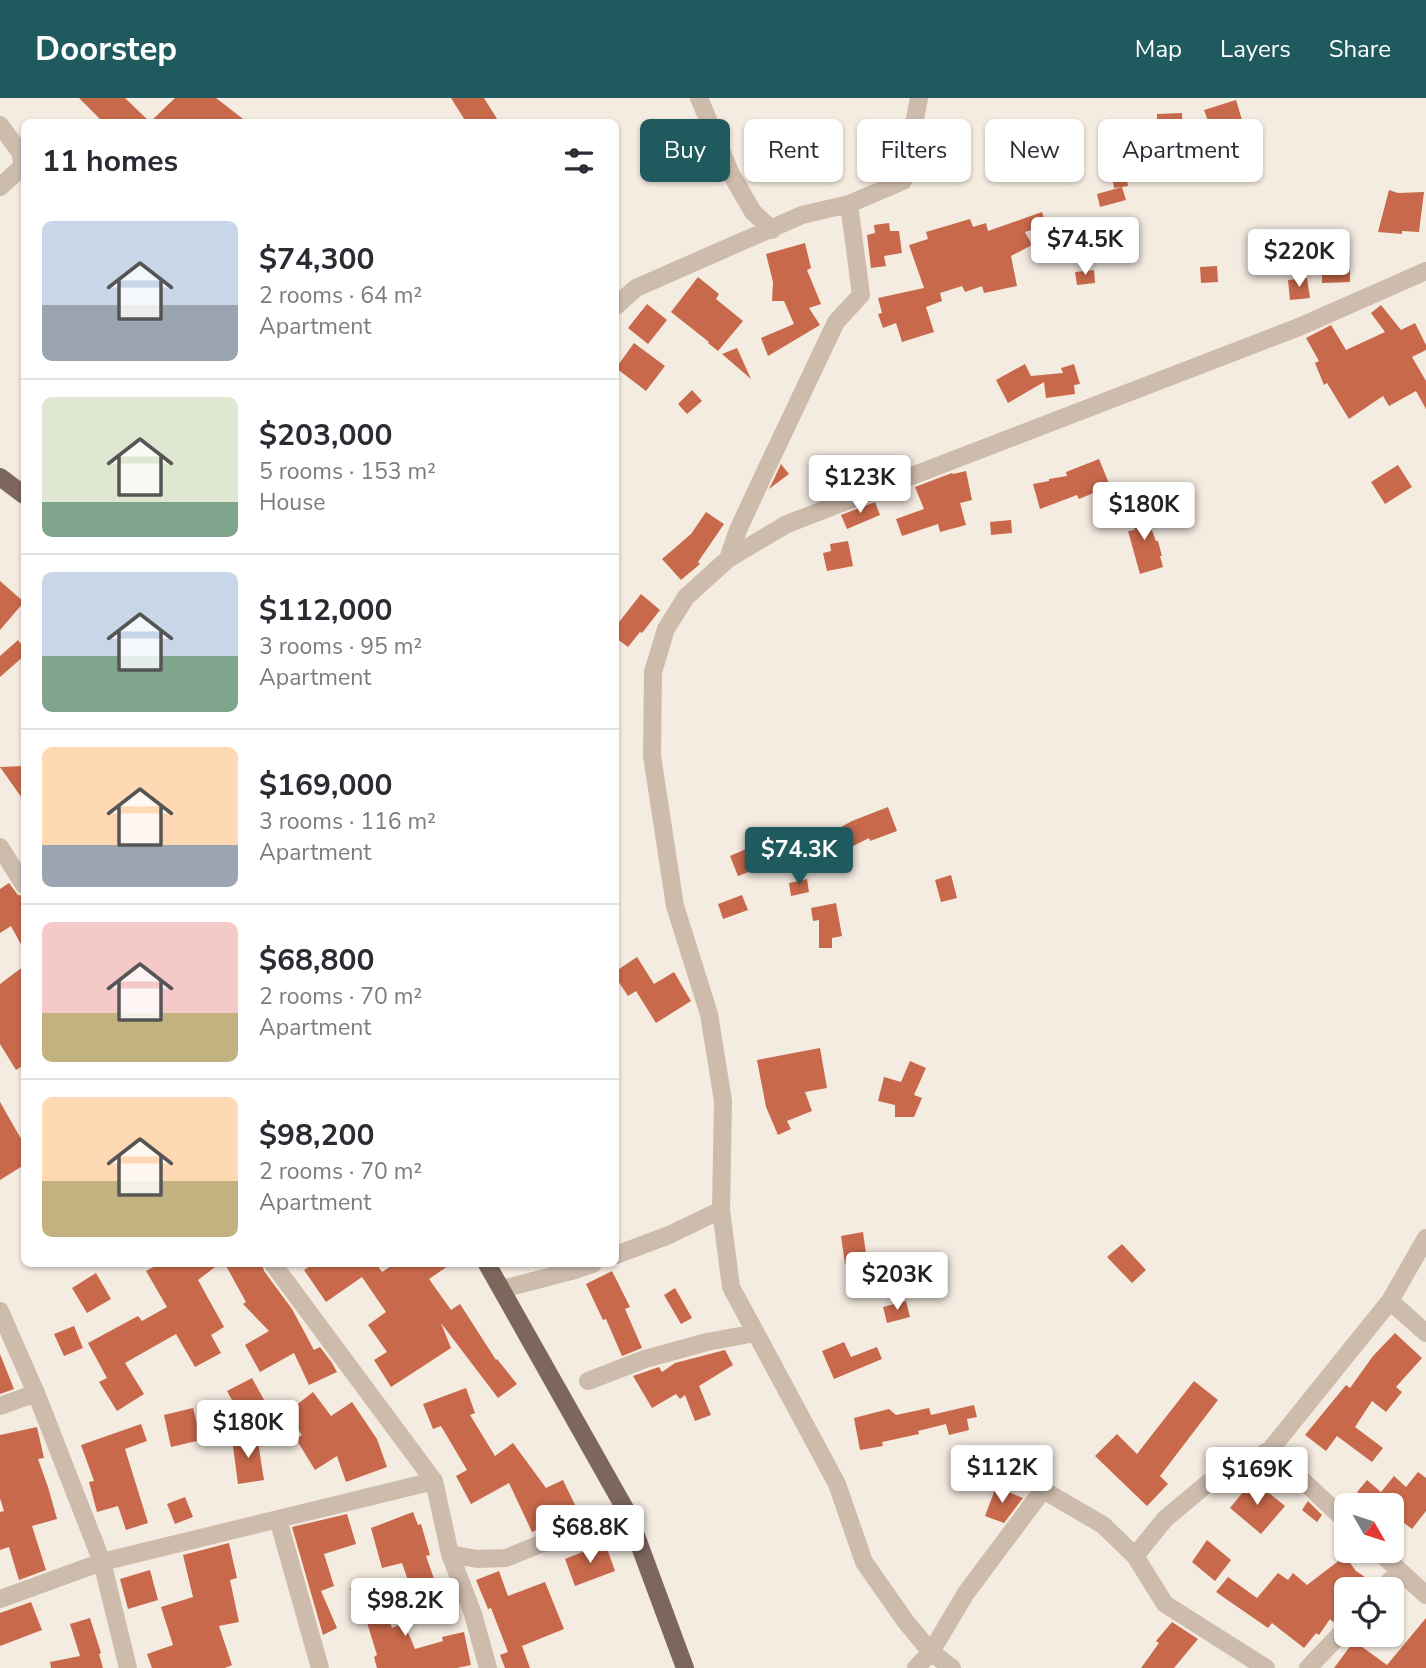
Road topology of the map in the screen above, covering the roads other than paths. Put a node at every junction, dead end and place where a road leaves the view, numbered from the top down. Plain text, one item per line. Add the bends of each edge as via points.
1 (699, 98) edge
2 (919, 98) edge
3 (0, 125) edge
4 (21, 157) edge
5 (21, 168) edge
6 (0, 187) edge
7 (849, 204) junction
8 (772, 230) junction
9 (1426, 271) edge
10 (619, 303) edge
11 (0, 477) edge
12 (21, 493) edge
13 (728, 559) junction
14 (0, 847) edge
15 (21, 880) edge
16 (721, 1210) junction
17 (1426, 1238) edge
18 (619, 1254) edge
19 (274, 1267) edge
20 (489, 1267) edge
21 (584, 1267) edge
22 (502, 1289) junction
23 (1390, 1301) junction
24 (0, 1311) edge
25 (755, 1333) junction
26 (1426, 1333) edge
27 (588, 1381) dead end
28 (36, 1393) junction
29 (0, 1406) edge
30 (1270, 1450) junction
31 (434, 1480) junction
32 (1334, 1510) edge
33 (628, 1514) junction
34 (278, 1519) junction
35 (450, 1554) junction
36 (1135, 1556) junction
37 (102, 1562) junction
38 (1391, 1563) edge
39 (1399, 1571) junction
40 (1393, 1577) edge
41 (1424, 1590) edge
42 (0, 1599) edge
43 (1334, 1641) edge
44 (931, 1652) junction
45 (128, 1668) edge
46 (320, 1668) edge
47 (488, 1668) edge
48 (685, 1668) edge
49 (916, 1668) edge
50 (952, 1668) edge
51 (1266, 1668) edge
52 (1308, 1668) edge

1 - 8 street via 731,174 754,212
2 - 7 street via 904,181
3 - 4 street
5 - 6 street
7 - 8 street via 802,215
7 - 13 street via 861,295 836,322
8 - 10 street via 636,288
9 - 13 street via 1299,327 787,524
11 - 12 main road
13 - 16 street via 687,597 666,629 652,686 652,756 676,906 709,1014 723,1101
14 - 15 street
16 - 18 street
16 - 25 street via 731,1287
17 - 23 street
19 - 31 street
20 - 22 main road
21 - 22 street
22 - 33 main road
23 - 26 street
23 - 30 street
24 - 28 street
25 - 27 street via 645,1359
25 - 44 street via 837,1484 864,1562
28 - 29 street
28 - 37 street
30 - 32 street
30 - 36 street via 1208,1483 1166,1520
31 - 34 street
31 - 35 street
33 - 35 street via 506,1558
33 - 48 main road
34 - 37 street
34 - 46 street
35 - 47 street
36 - 44 street via 1104,1525 1043,1490 966,1593
36 - 51 street via 1165,1604
37 - 42 street
37 - 45 street
38 - 39 street
39 - 40 street
39 - 41 street
43 - 52 street
44 - 49 street
44 - 50 street

